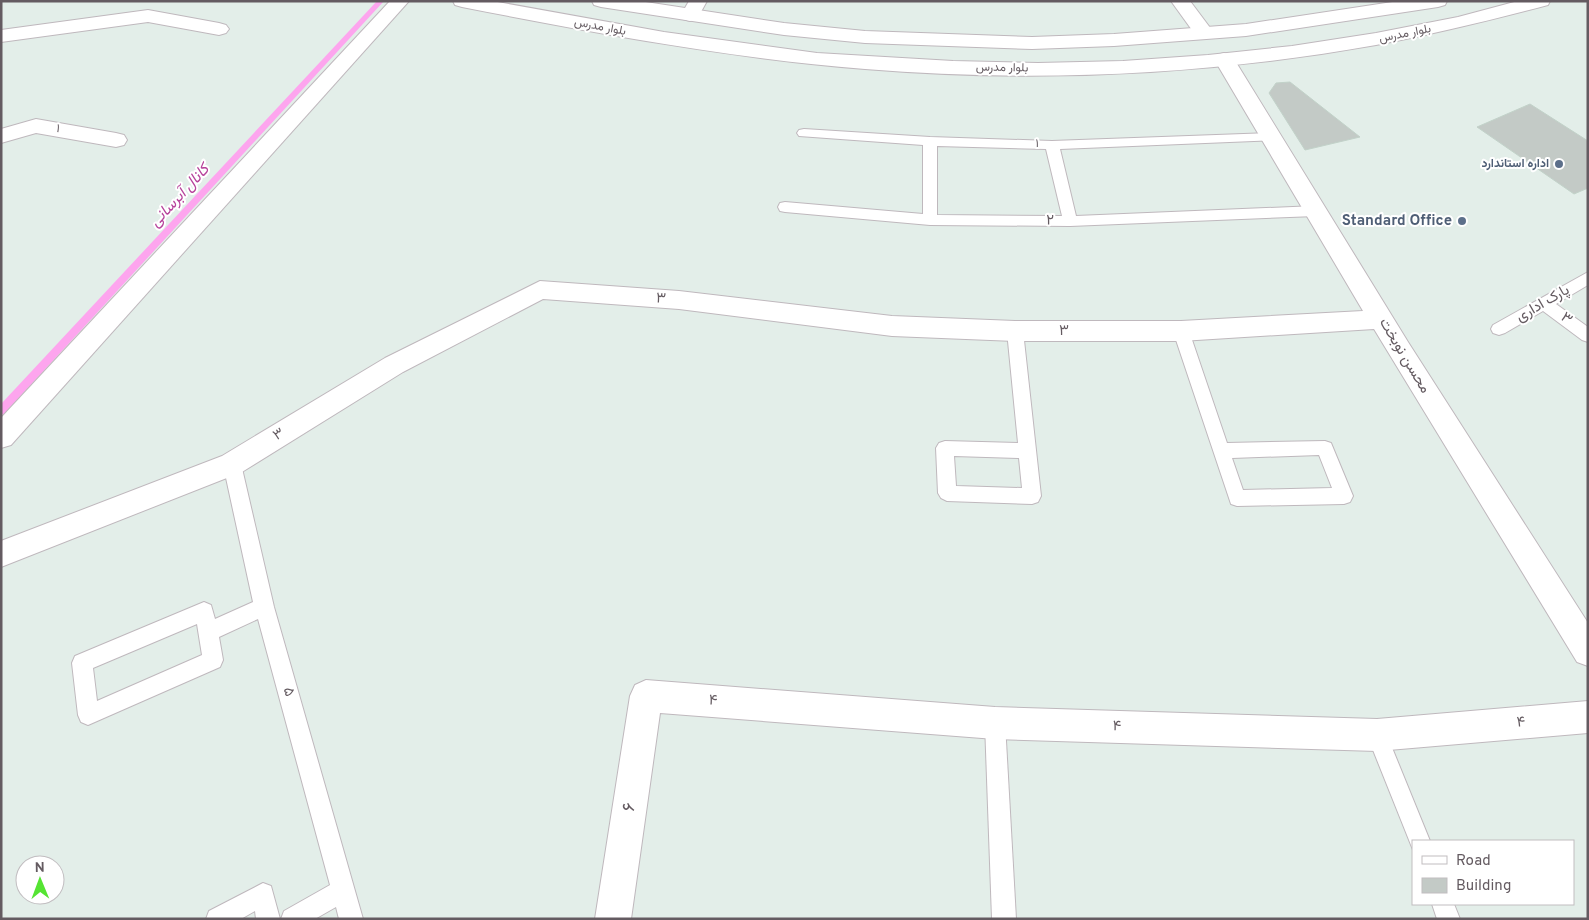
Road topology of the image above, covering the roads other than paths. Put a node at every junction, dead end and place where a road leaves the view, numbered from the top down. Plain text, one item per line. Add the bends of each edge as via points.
1 (400, 1) edge
2 (462, 1) edge
3 (601, 1) edge
4 (1180, 1) edge
5 (1438, 1) edge
6 (1541, 1) edge
7 (694, 8) edge
8 (219, 28) dead end
9 (1204, 33) junction
10 (1, 36) edge
11 (1224, 59) junction
12 (804, 133) dead end
13 (1, 136) edge
14 (1271, 137) junction
15 (116, 140) dead end
16 (930, 141) junction
17 (1052, 145) junction
18 (785, 207) dead end
19 (1316, 211) junction
20 (930, 220) junction
21 (1070, 221) junction
22 (1588, 278) edge
23 (1544, 303) junction
24 (1382, 319) junction
25 (1498, 329) dead end
26 (1015, 331) junction
27 (1181, 331) junction
28 (1588, 336) edge
29 (1, 437) edge
30 (1027, 451) junction
31 (1221, 451) junction
32 (232, 464) junction
33 (1, 554) edge
34 (264, 607) junction
35 (207, 632) junction
36 (1588, 651) edge
37 (646, 696) joint
38 (1588, 717) edge
39 (995, 723) junction
40 (1377, 736) junction
41 (1419, 840) edge
42 (344, 891) junction
43 (1443, 905) edge
44 (217, 919) edge
45 (268, 919) edge
46 (292, 919) edge
47 (351, 919) edge
48 (613, 919) edge
49 (1004, 919) edge
50 (1449, 919) edge

1 - 29 street
2 - 11 street, بلوار مدرس via 632,33 866,63 1040,68 1155,65
3 - 7 street, بلوار مدرس
4 - 9 street
5 - 9 street, بلوار مدرس via 1246,30
6 - 11 street, بلوار مدرس via 1480,18 1360,42
7 - 9 street, بلوار مدرس via 784,29 865,37 1041,43
8 - 10 street via 148,16
9 - 11 street, محسن نوبخت
11 - 14 street, محسن نوبخت
12 - 16 lane, ۱
13 - 15 street, ۱ via 36,126
14 - 17 lane, ۱
14 - 19 street, محسن نوبخت
16 - 17 lane, ۱
16 - 20 lane
17 - 21 lane
18 - 20 lane, ۲
19 - 21 lane, ۲
19 - 24 street, محسن نوبخت
20 - 21 lane, ۲
22 - 23 lane, پارک اداری
23 - 25 lane, پارک اداری
23 - 28 lane, ۳
24 - 27 street, ۳
24 - 36 street, محسن نوبخت
26 - 27 street, ۳
26 - 30 lane
26 - 32 street, ۳ via 892,326 678,300 540,290 394,365
27 - 31 lane
30 - 30 lane via 945,448 947,493 1032,496
31 - 31 lane via 1325,448 1344,496 1237,498
32 - 33 street, ۳
32 - 34 lane, ۵
34 - 35 lane
34 - 42 lane, ۵
35 - 35 lane via 204,611 82,663 88,715 213,660
37 - 39 street, ۴
37 - 48 street, ۶
38 - 40 street, ۴
39 - 40 street, ۴
39 - 49 lane
40 - 41 lane
42 - 46 lane
42 - 47 lane, ۵
43 - 50 lane
44 - 45 lane via 262,894

